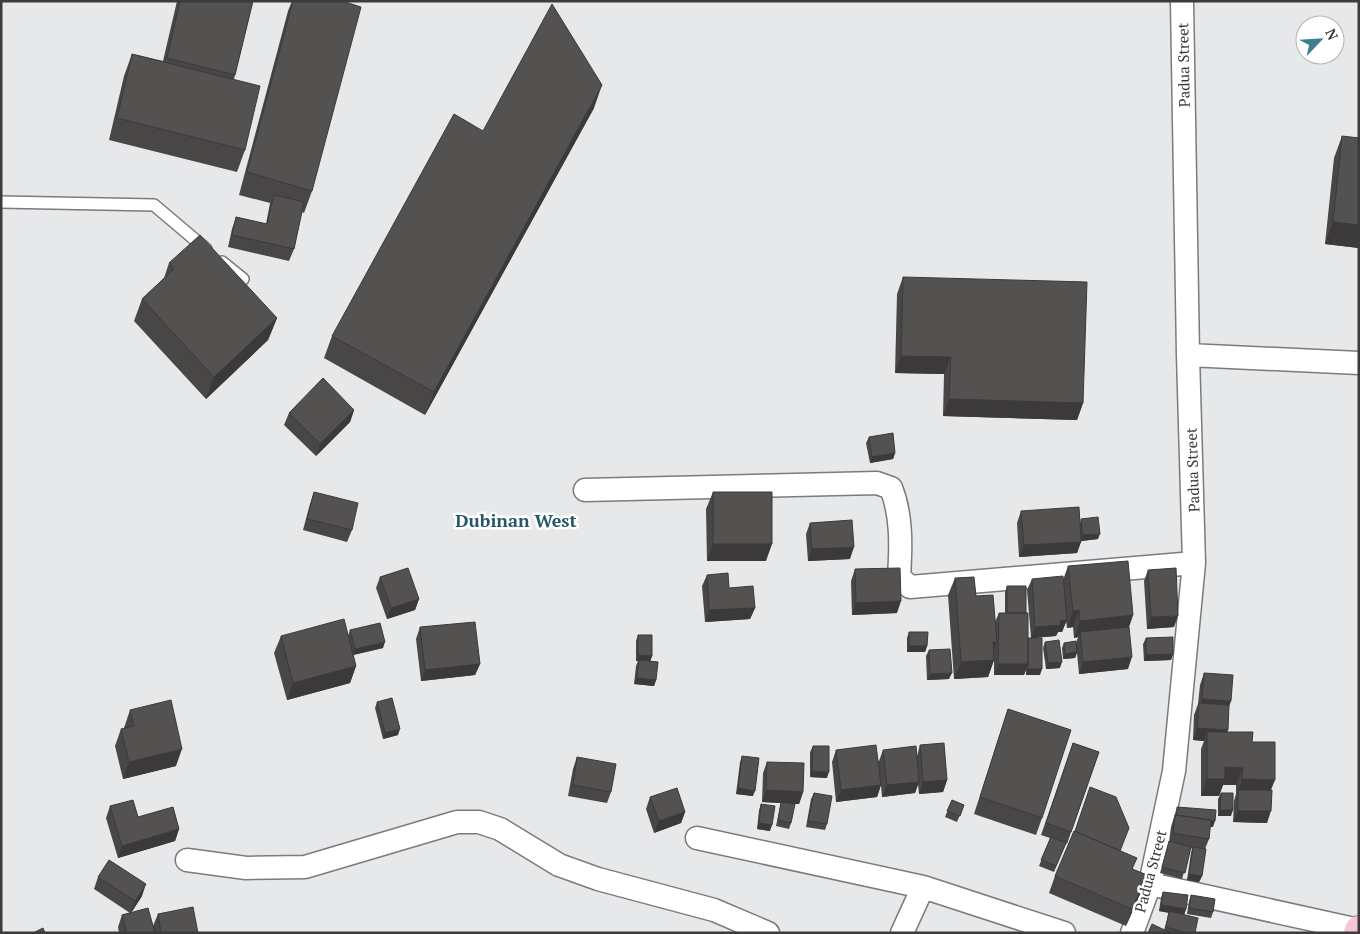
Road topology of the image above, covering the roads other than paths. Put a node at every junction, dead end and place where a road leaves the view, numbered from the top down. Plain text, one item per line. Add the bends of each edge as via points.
1 (1182, 1) edge
2 (1, 202) edge
3 (243, 279) edge
4 (1188, 355) junction
5 (1359, 362) edge
6 (585, 490) dead end
7 (1194, 563) junction
8 (698, 838) dead end
9 (187, 860) dead end
10 (1150, 884) junction
11 (923, 887) junction
12 (1358, 931) edge
13 (768, 933) edge
14 (902, 933) edge
15 (1064, 933) edge
16 (1132, 933) edge

1 - 4 street, Padua Street
2 - 3 lane via 154,205
4 - 5 street
4 - 7 street, Padua Street
6 - 7 street via 877,483 891,488 898,504 900,577 910,587
7 - 10 street, Padua Street via 1174,771
8 - 11 street
9 - 13 street via 246,868 305,867 457,822 479,822 500,828 559,865 598,879 714,910
10 - 12 street
10 - 16 street, Padua Street
11 - 14 street
11 - 15 street

